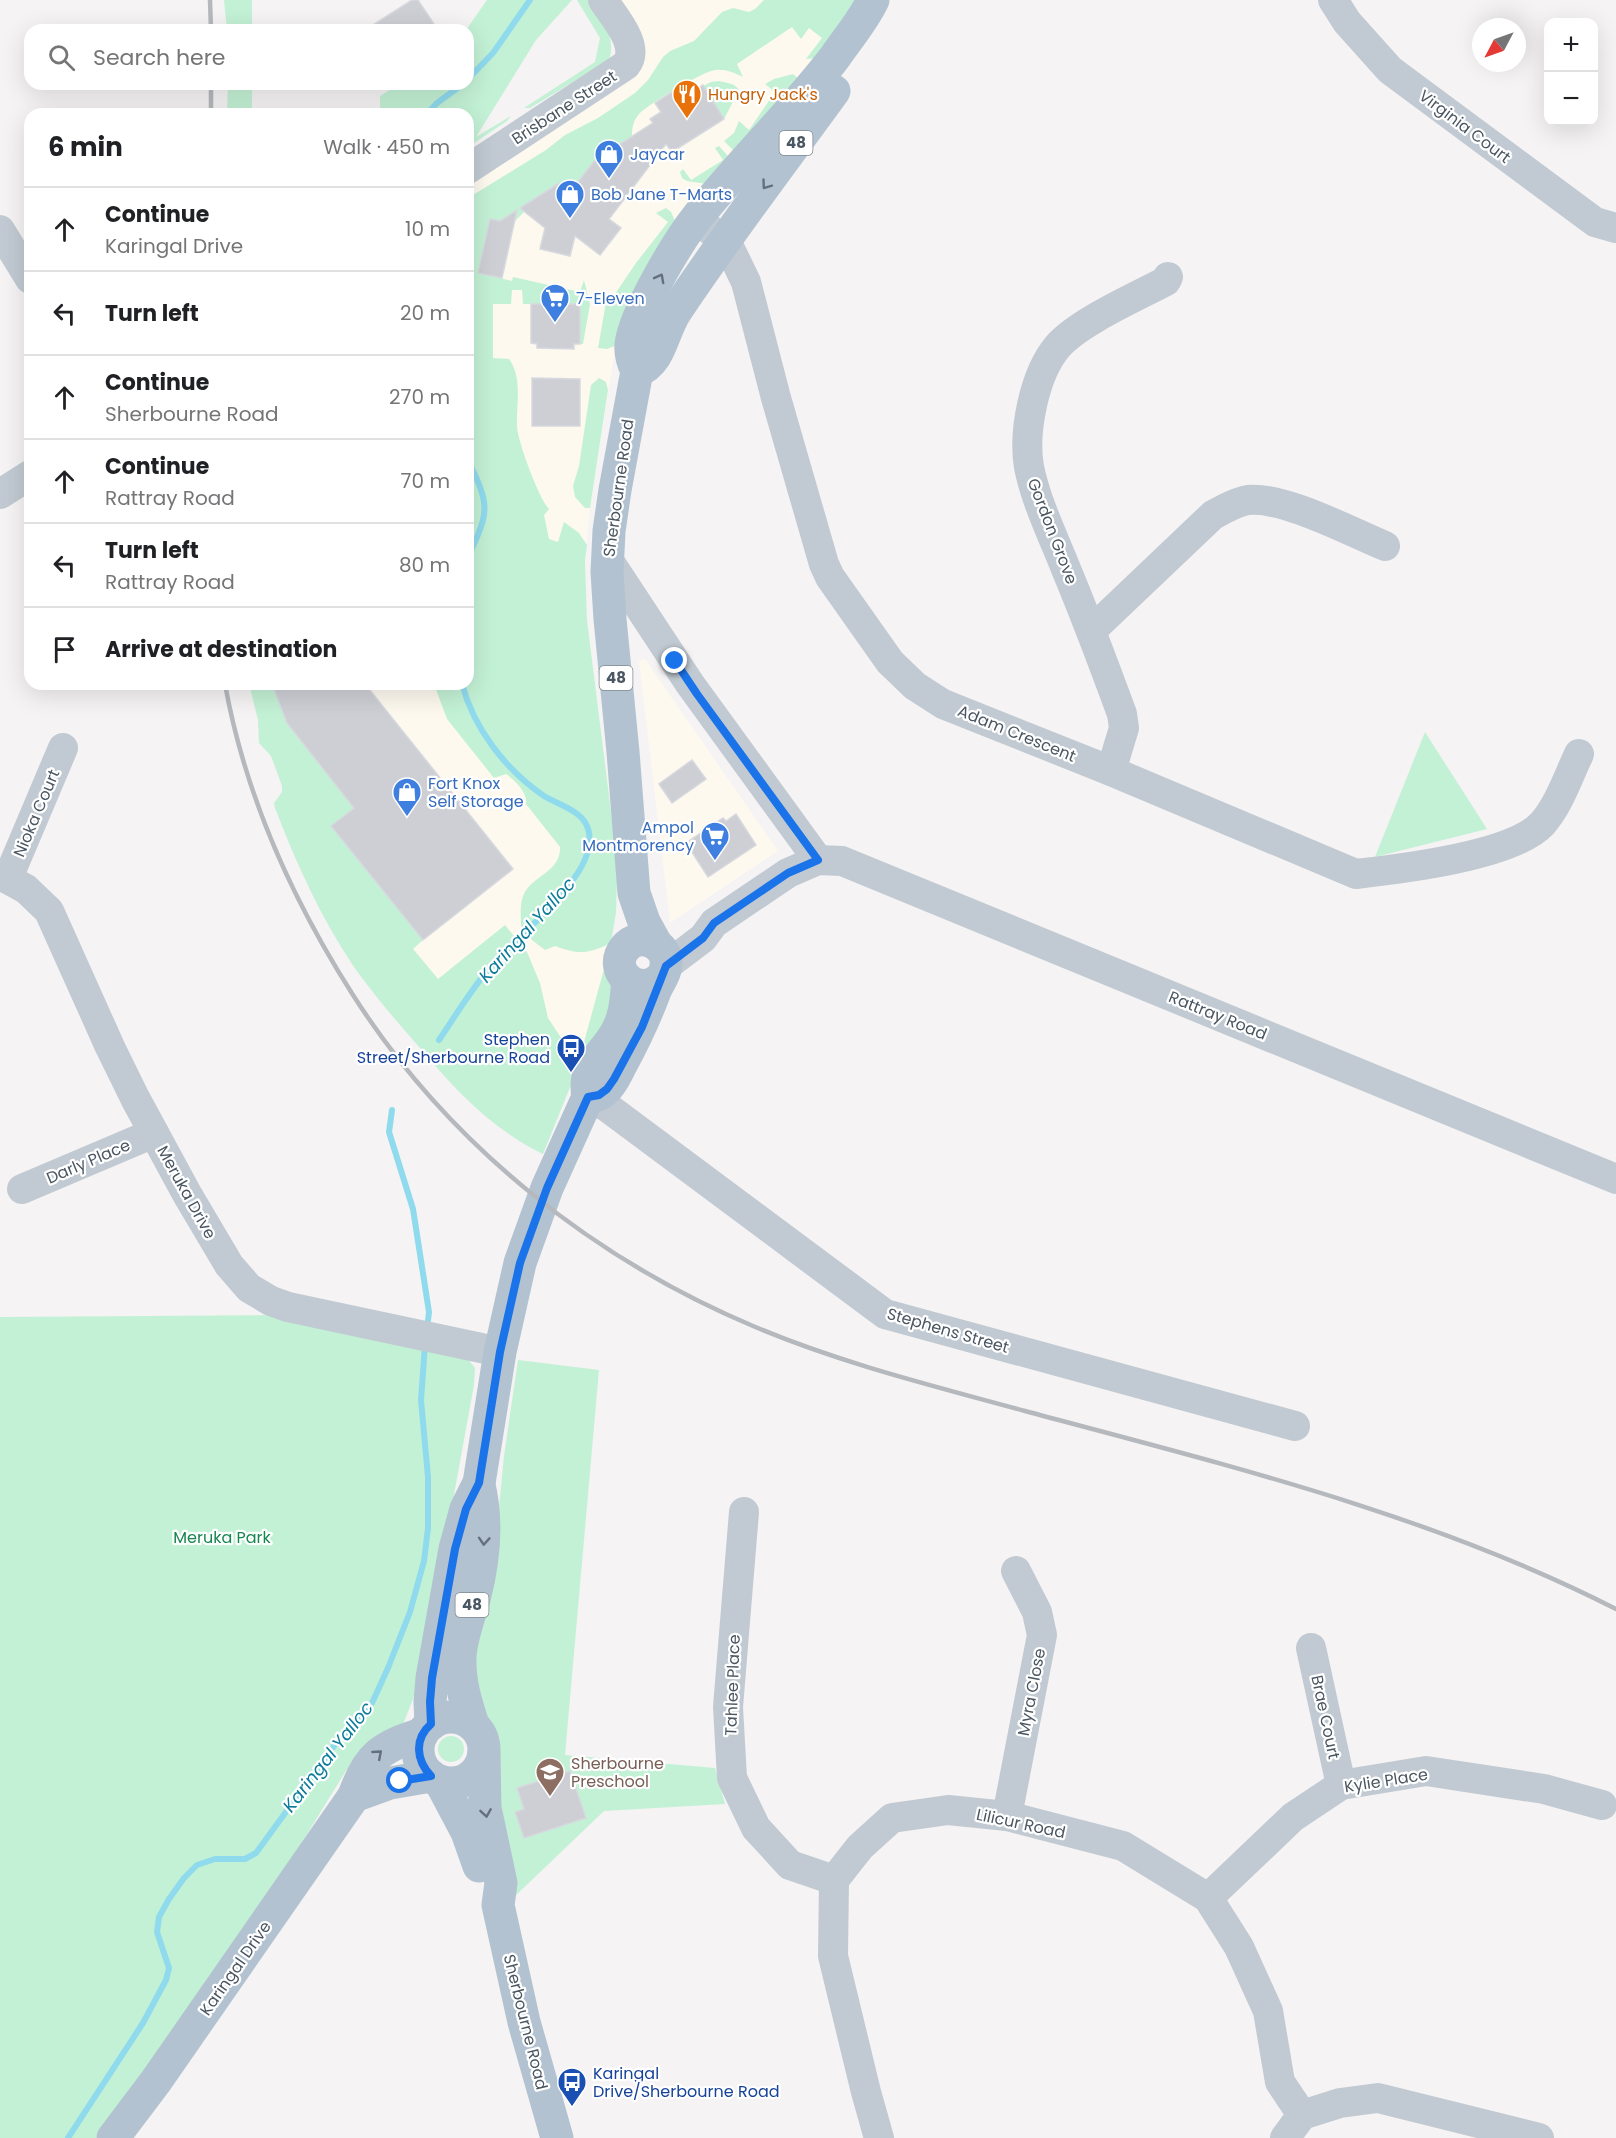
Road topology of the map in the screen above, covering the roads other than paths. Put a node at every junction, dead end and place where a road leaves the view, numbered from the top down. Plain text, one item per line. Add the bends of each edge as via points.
1 (603, 0) edge
2 (873, 0) edge
3 (896, 0) edge
4 (1334, 0) edge
5 (474, 165) edge
6 (697, 217) junction
7 (1616, 228) edge
8 (0, 230) edge
9 (725, 242) junction
10 (24, 269) edge
11 (1168, 277) dead end
12 (637, 371) junction
13 (24, 479) edge
14 (0, 494) edge
15 (1385, 547) dead end
16 (607, 558) junction
17 (1091, 631) junction
18 (63, 748) dead end
19 (1578, 754) dead end
20 (1111, 771) junction
21 (818, 860) junction
22 (4, 877) edge
23 (654, 956) junction
24 (588, 1097) junction
25 (154, 1133) junction
26 (1616, 1179) edge
27 (22, 1189) dead end
28 (500, 1352) junction
29 (1295, 1426) dead end
30 (479, 1483) junction
31 (744, 1512) dead end
32 (1016, 1571) dead end
33 (1311, 1648) dead end
34 (427, 1729) junction
35 (478, 1740) junction
36 (436, 1778) junction
37 (1341, 1785) junction
38 (354, 1796) junction
39 (1602, 1805) dead end
40 (1007, 1816) junction
41 (834, 1880) junction
42 (1208, 1898) junction
43 (498, 1905) junction
44 (1294, 2126) edge
45 (113, 2138) edge
46 (557, 2138) edge
47 (879, 2138) edge
48 (1539, 2138) edge

1 - 5 street, Brisbane Street via 631,46 626,65
2 - 6 main road, Sherbourne Road / 48 via 863,19 808,90
3 -> 9 main road, 48 via 883,26
4 - 7 street, Virginia Court via 1347,22 1390,70 1595,222
6 - 9 street, Adam Crescent
12 -> 6 main road, Sherbourne Road / 48 via 631,350 636,326 675,250
8 - 10 street
9 - 12 main road, 48 via 672,317 653,360
9 - 20 street, Adam Crescent via 746,282 824,564 891,662 915,686 944,704
11 - 17 street, Gordon Grove via 1069,336 1056,348 1033,397 1028,438 1035,490
12 - 16 main road, Sherbourne Road / 48
13 - 14 street
15 - 17 street via 1282,504 1246,500 1205,521
16 - 21 street via 697,694
16 - 23 main road, Sherbourne Road / 48 via 634,893
17 - 20 street, Gordon Grove via 1124,728
18 - 22 street, Nioka Court
19 - 20 street, Adam Crescent via 1552,809 1532,832 1494,849 1356,874
21 - 23 street via 788,873 714,923 696,928
21 - 26 street, Rattray Road via 834,859 861,868
22 - 25 street, Meruka Drive via 26,889 50,911 110,1047
23 - 24 main road via 642,1027 607,1089
23 - 24 main road, Sherbourne Road / 48 via 620,959 621,971 628,980 623,1018 587,1075
24 - 28 main road, Sherbourne Road / 48 via 525,1244
24 - 29 street, Stephens Street via 607,1107 885,1314
25 - 27 street, Darly Place
25 - 28 street, Meruka Drive via 221,1253 249,1288 288,1307
28 - 30 main road, Sherbourne Road / 48
30 - 34 main road, Sherbourne Road / 48 via 466,1509 455,1549
30 -> 35 main road, Sherbourne Road / 48 via 484,1508 483,1550 460,1658 463,1692
31 - 41 street, Tahlee Place via 728,1707 732,1778 756,1828 790,1864
32 - 40 street, Myra Close via 1036,1612 1041,1635
33 - 37 street, Brae Court
34 - 35 main road via 441,1719 463,1719
34 - 36 main road, 48 via 419,1743 420,1761
38 -> 34 main road, Karingal Drive via 369,1762 382,1750
35 - 36 main road via 475,1772 450,1783
35 -> 43 main road, Sherbourne Road / 48 via 485,1808 501,1883
36 - 38 main road via 390,1783
36 - 43 main road, Sherbourne Road / 48 via 460,1816
37 - 39 street, Kylie Place via 1426,1771 1544,1789
37 - 42 street, Kylie Place via 1293,1817
38 - 45 main road, Karingal Drive
40 - 41 street, Lilicur Road via 948,1810 892,1818 860,1847
40 - 42 street, Lilicur Road via 1123,1846
41 - 47 street via 833,1956
42 - 44 street, Lilicur Road via 1239,1947 1268,2011 1280,2082
43 - 46 main road, Sherbourne Road / 48 via 524,2022
44 - 48 street via 1340,2103 1378,2098

